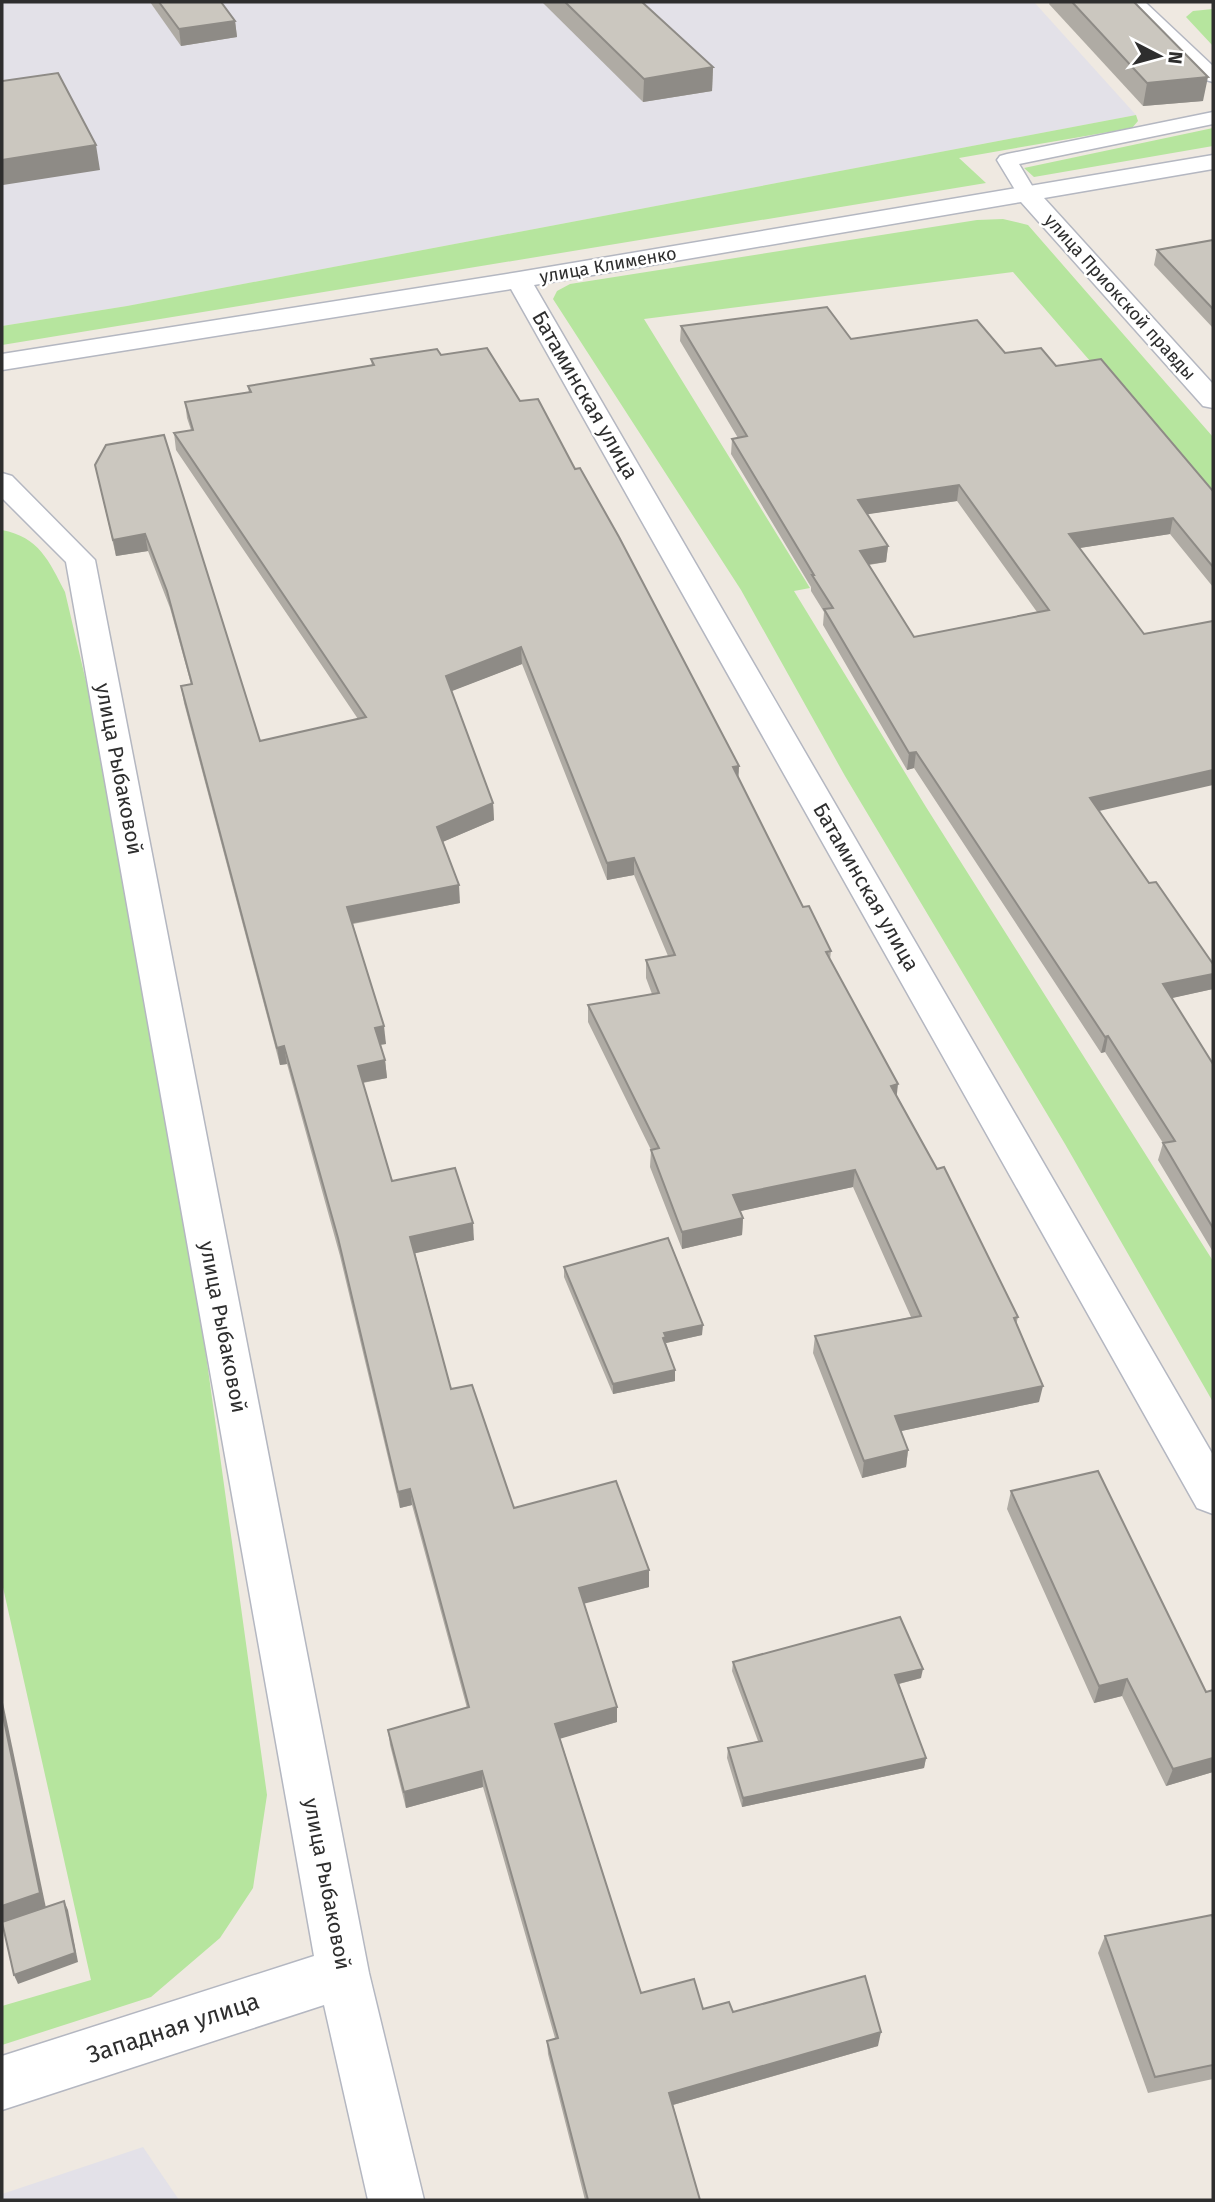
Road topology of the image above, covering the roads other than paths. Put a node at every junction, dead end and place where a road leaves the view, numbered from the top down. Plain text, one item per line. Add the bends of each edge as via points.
1 (1135, 2) edge
2 (1213, 76) edge
3 (1213, 118) edge
4 (1213, 162) edge
5 (1027, 194) junction
6 (519, 280) junction
7 (2, 362) edge
8 (1213, 400) edge
9 (2, 482) edge
10 (1213, 1495) edge
11 (344, 1973) junction
12 (2, 2083) edge
13 (397, 2200) edge

1 - 2 lane
3 - 5 lane via 1007,160
4 - 5 street, улица Клименко
5 - 6 street, улица Клименко
5 - 8 street, улица Приокской правды
6 - 7 street, улица Клименко
6 - 10 street, Батаминская улица
9 - 11 street, улица Рыбаковой via 80,560
11 - 12 street, Западная улица
11 - 13 street, улица Рыбаковой

